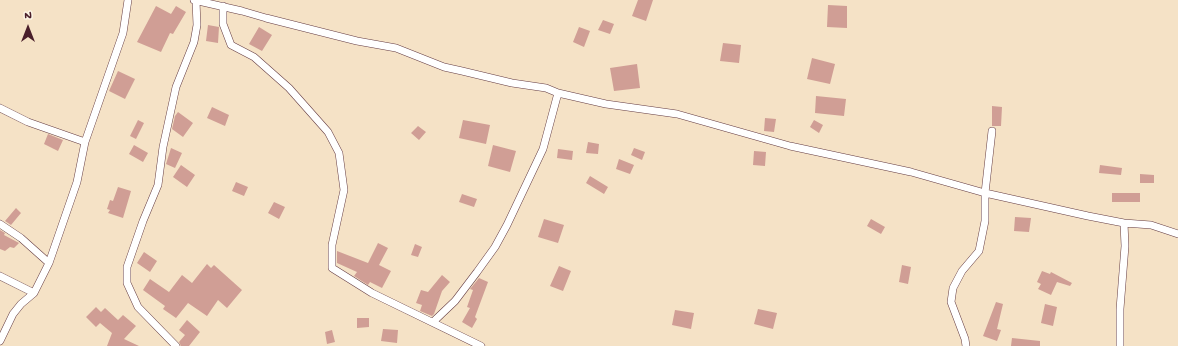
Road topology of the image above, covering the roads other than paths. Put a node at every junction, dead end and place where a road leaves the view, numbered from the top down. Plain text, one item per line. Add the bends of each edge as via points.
1 (128, 0) edge
2 (195, 0) edge
3 (223, 6) junction
4 (558, 93) junction
5 (0, 108) edge
6 (992, 130) dead end
7 (84, 142) junction
8 (985, 193) junction
9 (1124, 223) junction
10 (0, 224) edge
11 (1178, 234) edge
12 (49, 263) junction
13 (0, 276) edge
14 (34, 293) junction
15 (433, 322) junction
16 (3, 326) edge
17 (0, 341) edge
18 (176, 346) edge
19 (481, 346) edge
20 (966, 346) edge
21 (1120, 346) edge

1 - 7 street via 123,33
2 - 3 street
2 - 18 street via 197,25 194,42 174,93 158,185 127,267 127,283 138,307
3 - 4 street via 356,41 396,48 444,66 546,88
3 - 15 street via 223,24 231,45 254,57 289,88 328,132 340,153 344,190 332,245 332,268 372,294
4 - 8 street via 626,108 677,114 790,146 912,172
4 - 15 street via 543,149 504,231 455,301
5 - 7 street via 28,122
6 - 8 street
7 - 12 street via 77,182
8 - 9 street
8 - 20 street via 985,221 979,251 959,277 953,288 951,302
9 - 11 street via 1151,225
9 - 21 street
10 - 12 street via 21,238
12 - 14 street
13 - 14 street
14 - 16 street
15 - 19 street
16 - 17 street

